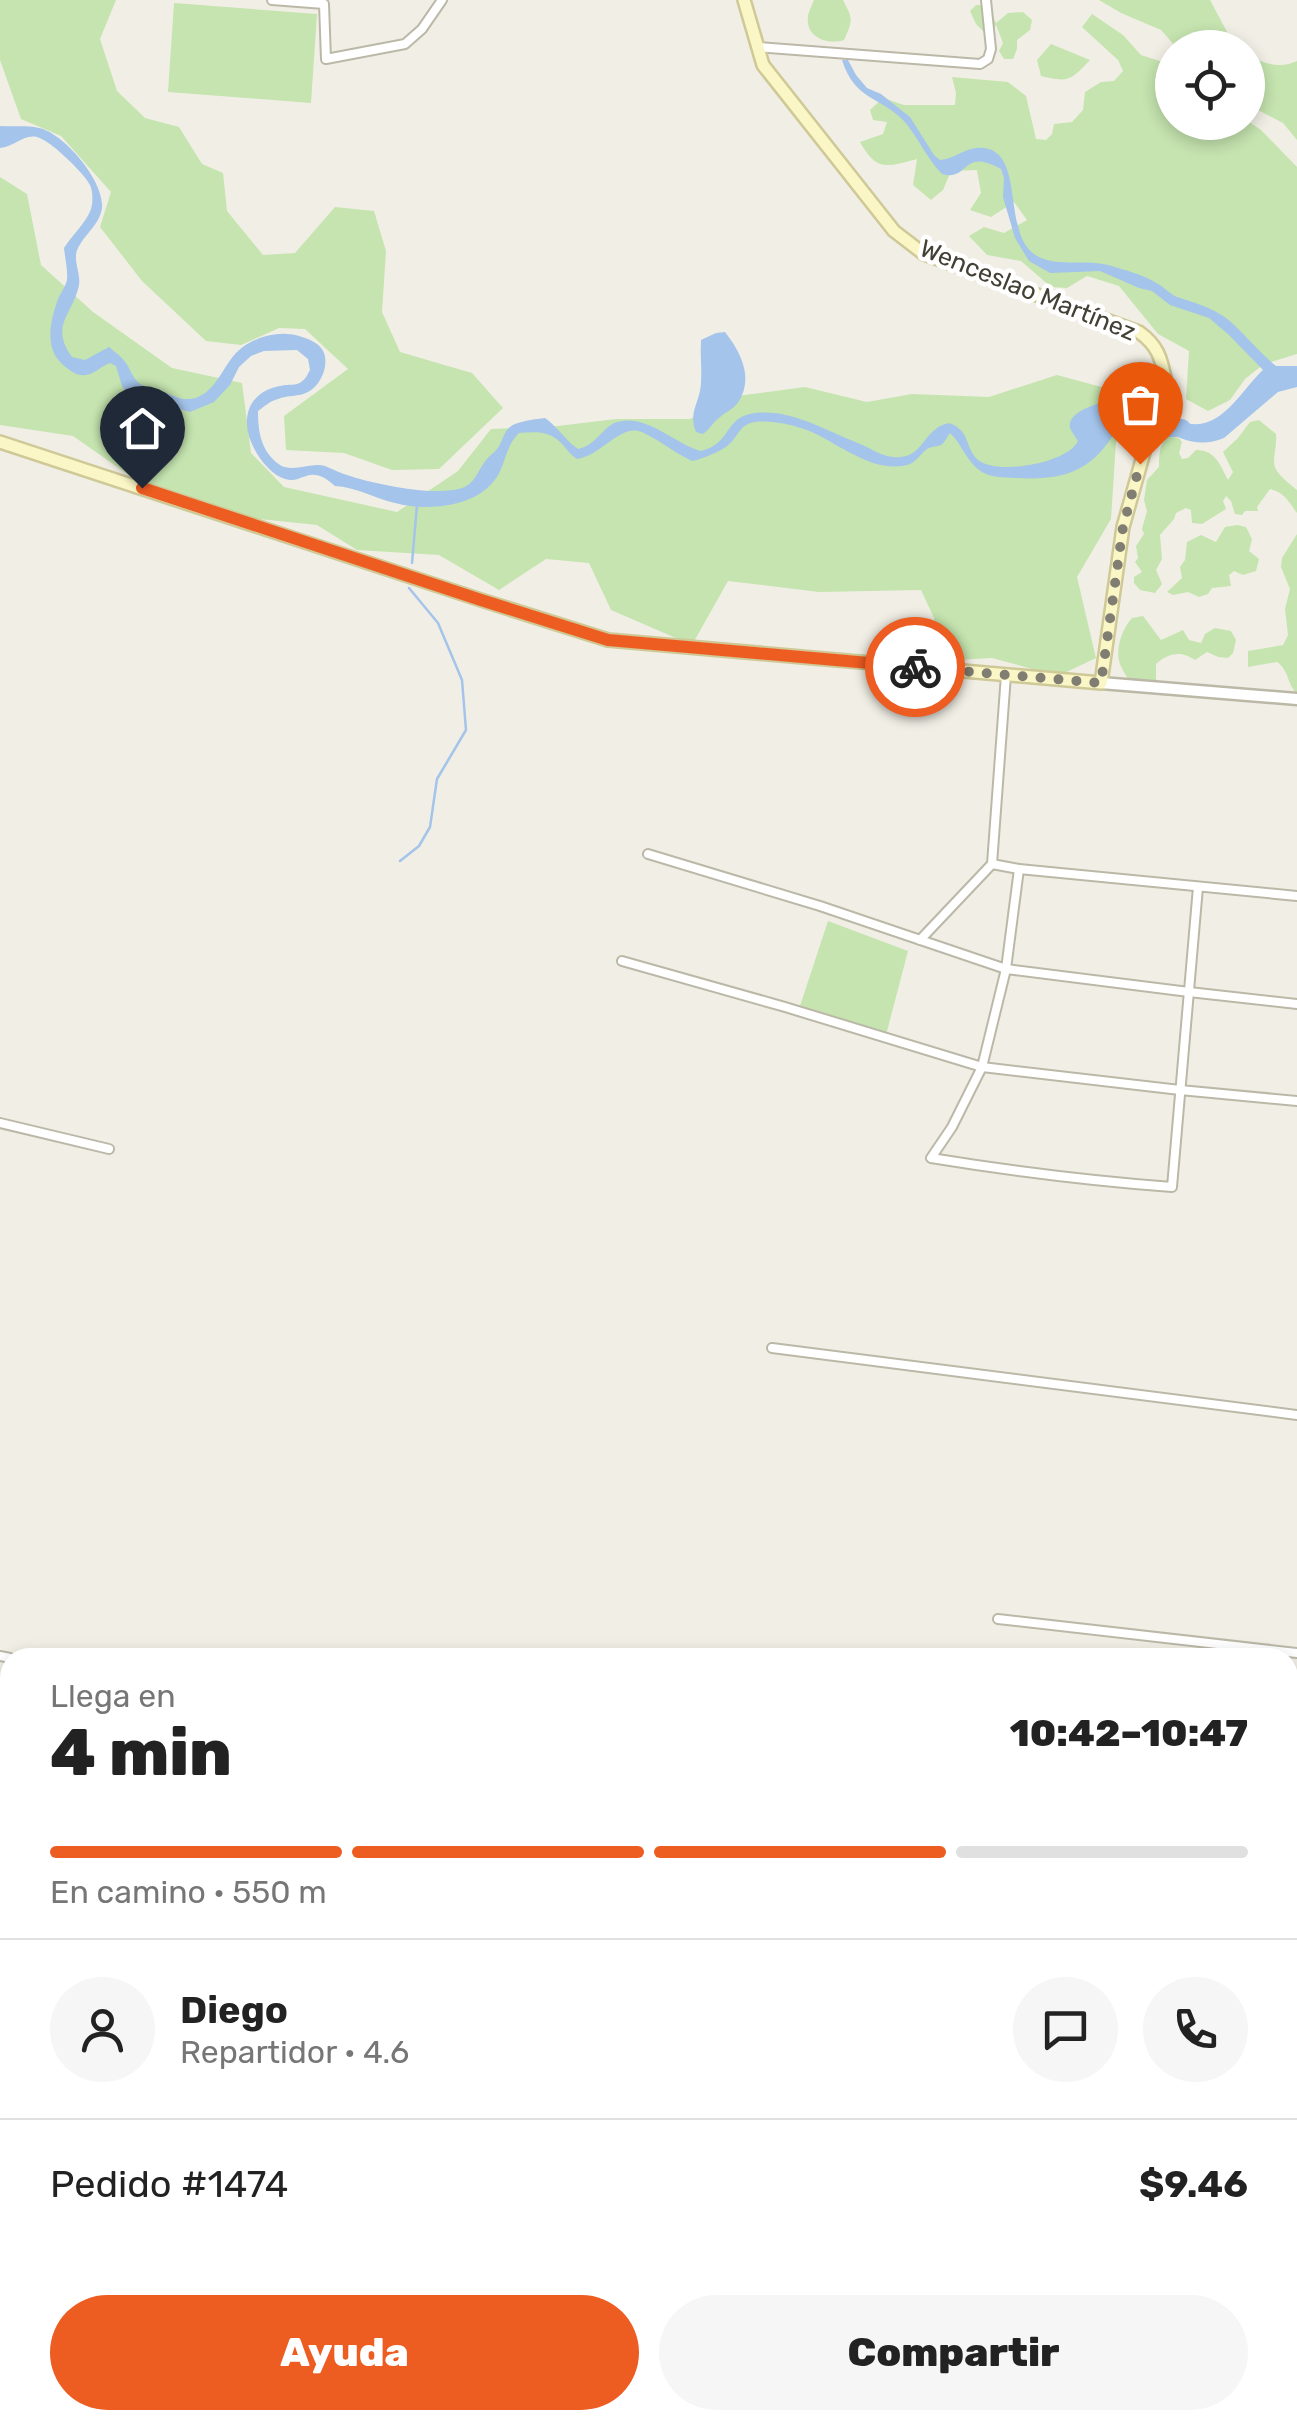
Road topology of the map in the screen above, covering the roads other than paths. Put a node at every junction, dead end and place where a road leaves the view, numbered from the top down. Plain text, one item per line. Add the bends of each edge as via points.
1 (272, 0) edge
2 (442, 0) edge
3 (744, 0) edge
4 (986, 0) edge
5 (757, 47) junction
6 (0, 442) edge
7 (1006, 674) junction
8 (1101, 683) junction
9 (1297, 699) edge
10 (648, 854) dead end
11 (992, 864) junction
12 (1018, 869) junction
13 (1198, 886) junction
14 (1297, 896) edge
15 (920, 940) junction
16 (622, 961) dead end
17 (1006, 968) junction
18 (1189, 992) junction
19 (1297, 1004) edge
20 (982, 1067) junction
21 (1180, 1090) junction
22 (1297, 1101) edge
23 (0, 1123) edge
24 (109, 1149) dead end
25 (772, 1348) dead end
26 (1297, 1416) edge
27 (998, 1620) dead end
28 (1252, 1648) edge

1 - 2 street via 324,4 326,59 405,44
3 - 5 main road, Wenceslao Martínez
4 - 5 street via 991,49 980,64
5 - 8 main road, Wenceslao Martínez via 786,97 894,231 924,254 1140,332 1154,343 1165,378 1123,527
6 - 7 main road via 608,640
7 - 8 main road
7 - 11 street
8 - 9 street
10 - 15 street
11 - 12 street
11 - 15 street
12 - 13 street
12 - 17 street
13 - 14 street
13 - 18 street
15 - 17 street
16 - 20 street
17 - 18 street
17 - 20 street
18 - 19 street
18 - 21 street
20 - 21 street
20 - 21 street via 931,1158 1172,1188
21 - 22 street
23 - 24 street
25 - 26 street
27 - 28 street

